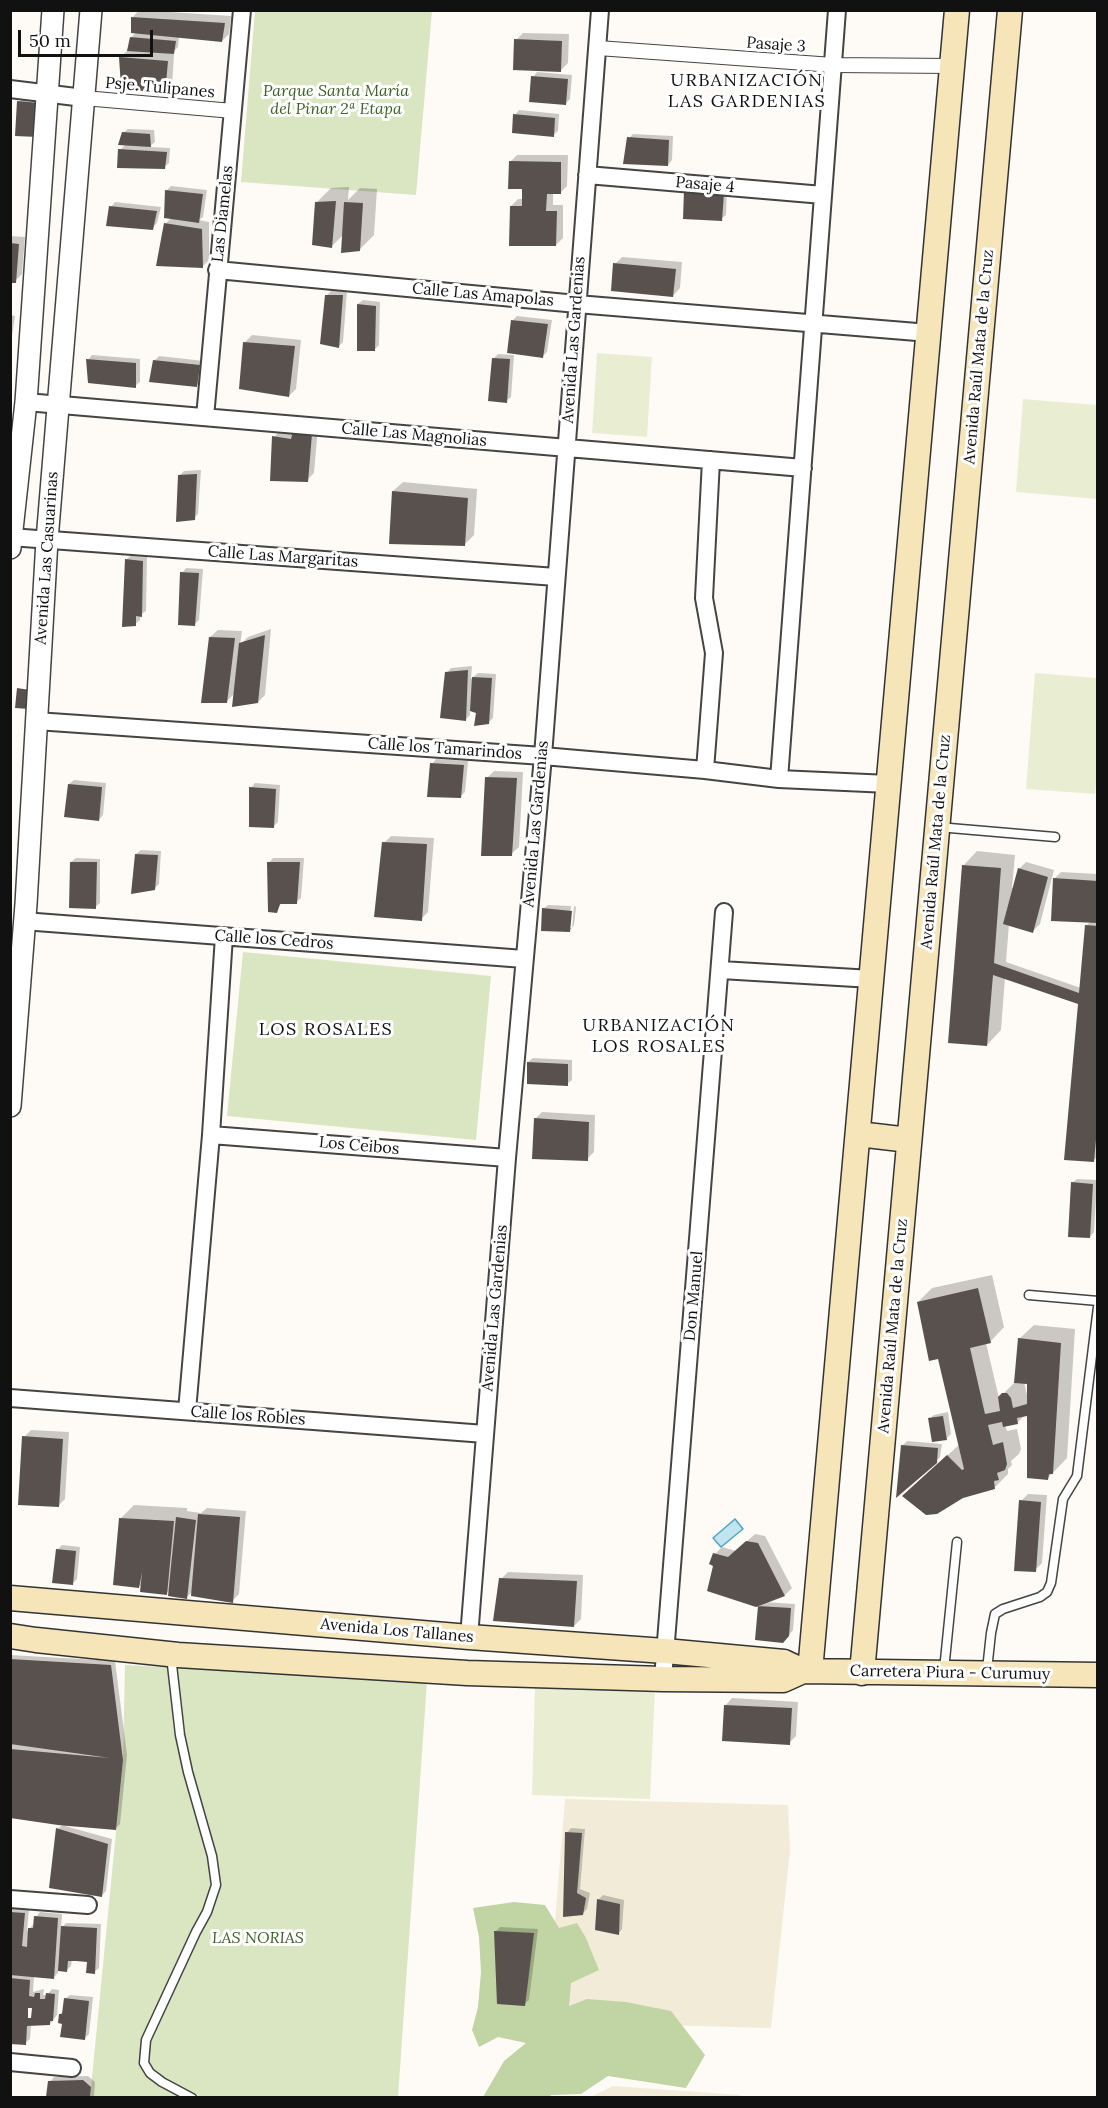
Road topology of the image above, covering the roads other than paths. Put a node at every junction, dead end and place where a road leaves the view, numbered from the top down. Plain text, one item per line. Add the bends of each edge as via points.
1 (53, 10) edge
2 (91, 10) edge
3 (242, 10) edge
4 (600, 10) edge
5 (837, 10) edge
6 (957, 10) edge
7 (1010, 10) edge
8 (598, 48) junction
9 (833, 66) junction
10 (952, 66) junction
11 (10, 89) edge
12 (47, 93) junction
13 (84, 98) junction
14 (233, 111) junction
15 (586, 175) junction
16 (823, 195) junction
17 (217, 270) junction
18 (576, 304) junction
19 (813, 324) junction
20 (929, 333) junction
21 (26, 402) junction
22 (59, 405) junction
23 (205, 417) junction
24 (566, 448) junction
25 (711, 460) junction
26 (802, 468) junction
27 (47, 540) junction
28 (11, 541) edge
29 (556, 577) junction
30 (36, 721) junction
31 (543, 756) junction
32 (705, 770) junction
33 (779, 778) junction
34 (889, 784) junction
35 (937, 827) junction
36 (1054, 837) dead end
37 (724, 912) dead end
38 (23, 921) junction
39 (224, 936) junction
40 (524, 959) junction
41 (721, 970) junction
42 (872, 979) junction
43 (10, 1106) edge
44 (858, 1134) junction
45 (211, 1135) junction
46 (909, 1140) junction
47 (507, 1158) junction
48 (1029, 1295) dead end
49 (1098, 1301) edge
50 (1098, 1307) edge
51 (10, 1398) edge
52 (187, 1411) junction
53 (485, 1434) junction
54 (957, 1542) dead end
55 (10, 1598) edge
56 (10, 1636) edge
57 (469, 1638) junction
58 (665, 1651) junction
59 (171, 1654) junction
60 (1098, 1670) edge
61 (795, 1671) junction
62 (862, 1673) junction
63 (943, 1673) junction
64 (986, 1674) junction
65 (1097, 1675) edge
66 (663, 1679) junction
67 (10, 1899) edge
68 (88, 1905) dead end
69 (10, 2061) edge
70 (72, 2067) dead end
71 (192, 2097) edge

1 - 12 street, Avenida Las Casuarinas
2 - 13 street, Avenida Las Casuarinas
3 - 14 street, Las Diamelas
4 - 8 street, Avenida Las Gardenias
5 - 9 street
6 - 10 main road
7 - 35 main road, Avenida Raúl Mata de la Cruz
8 - 9 street, Pasaje 3
8 - 15 street, Avenida Las Gardenias
9 - 10 street, Pasaje 3
9 - 16 street
10 - 20 main road
11 - 12 street
12 - 13 street
12 - 21 street, Avenida Las Casuarinas
13 - 14 street, Psje. Tulipanes
13 - 22 street, Avenida Las Casuarinas
14 - 17 street, Las Diamelas
15 - 16 street, Pasaje 4
15 - 18 street, Avenida Las Gardenias
16 - 19 street
17 - 18 street, Calle Las Amapolas
17 - 23 street, Las Diamelas
18 - 19 street, Calle Las Amapolas
18 - 24 street, Avenida Las Gardenias
19 - 20 street, Calle Las Amapolas
19 - 26 street
20 - 34 main road
21 - 22 street, Calle Las Magnolias
21 - 28 street, Avenida Las Casuarinas
22 - 23 street, Calle Las Magnolias
22 - 27 street, Avenida Las Casuarinas
23 - 24 street, Calle Las Magnolias
24 - 25 street, Calle Las Magnolias
24 - 29 street, Avenida Las Gardenias
25 - 26 street, Calle Las Magnolias
25 - 32 street via 704,598 714,653
26 - 33 street
27 - 28 street, Calle Las Margaritas
27 - 29 street, Calle Las Margaritas
27 - 30 street, Avenida Las Casuarinas
29 - 31 street, Avenida Las Gardenias
30 - 31 street, Calle los Tamarindos
30 - 38 street, Avenida Las Casuarinas
31 - 32 street, Calle los Tamarindos
31 - 40 street, Avenida Las Gardenias
32 - 33 street, Calle los Tamarindos
33 - 34 street, Calle los Tamarindos
34 - 42 main road
35 - 36 lane
35 - 46 main road, Avenida Raúl Mata de la Cruz
37 - 41 street, Don Manuel
38 - 39 street, Calle los Cedros
38 - 43 street, Avenida Las Casuarinas
39 - 40 street, Calle los Cedros
39 - 45 street
40 - 47 street, Avenida Las Gardenias
41 - 42 street
41 - 58 street, Don Manuel
42 - 44 main road
44 - 46 main road
44 - 61 main road
45 - 47 street, Los Ceibos
45 - 52 street
46 - 62 main road, Avenida Raúl Mata de la Cruz
47 - 53 street, Avenida Las Gardenias
48 - 49 lane
50 - 64 lane via 1077,1476 1063,1499 1051,1583 1040,1597 995,1614
51 - 52 street, Calle los Robles
52 - 53 street, Calle los Robles
53 - 57 street, Avenida Las Gardenias
54 - 63 lane
55 - 57 main road, Avenida Los Tallanes
56 - 59 main road
57 - 58 main road, Avenida Los Tallanes
58 - 61 main road, Avenida Los Tallanes
58 - 66 street, Don Manuel
59 - 66 main road via 455,1672
59 - 71 lane via 180,1735 216,1885 146,2040 144,2063 162,2082
60 - 65 street
61 - 62 main road, Carretera Piura - Curumuy
61 - 66 main road
62 - 63 main road, Carretera Piura - Curumuy
63 - 64 main road, Carretera Piura - Curumuy
64 - 65 main road, Carretera Piura - Curumuy
67 - 68 street
69 - 70 street

